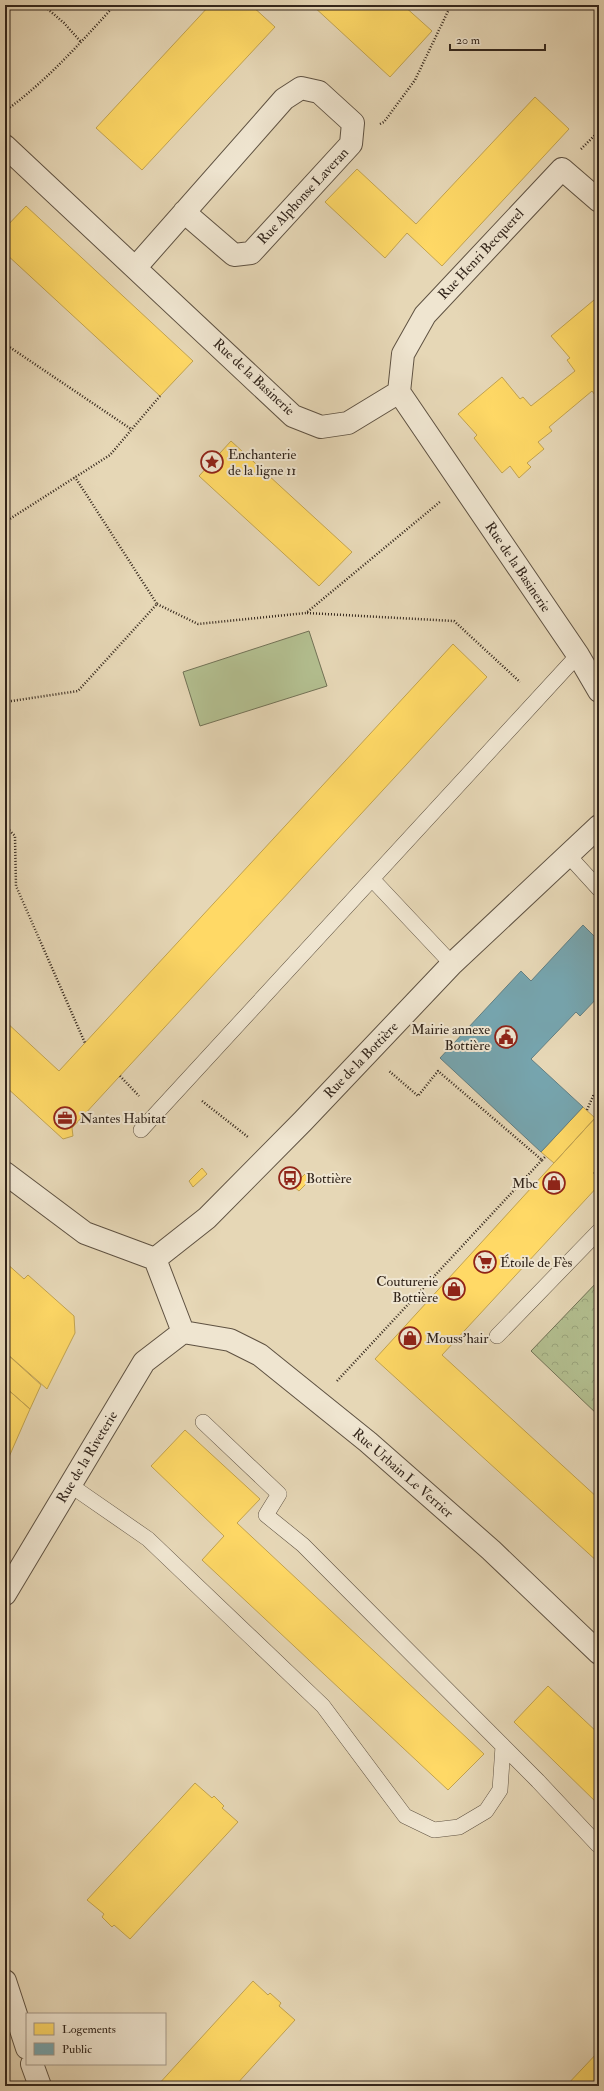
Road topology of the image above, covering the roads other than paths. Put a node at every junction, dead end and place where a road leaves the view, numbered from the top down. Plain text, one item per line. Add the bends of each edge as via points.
1 (5, 146) edge
2 (599, 201) edge
3 (184, 212) junction
4 (136, 267) junction
5 (399, 392) junction
6 (578, 655) junction
7 (599, 691) edge
8 (599, 826) edge
9 (568, 855) junction
10 (372, 879) junction
11 (599, 889) edge
12 (452, 964) junction
13 (141, 1130) dead end
14 (5, 1173) edge
15 (599, 1231) edge
16 (155, 1259) junction
17 (183, 1332) junction
18 (497, 1336) dead end
19 (203, 1422) dead end
20 (70, 1485) junction
21 (5, 1594) edge
22 (599, 1653) edge
23 (502, 1746) junction
24 (598, 1845) edge
25 (5, 1981) edge
26 (26, 2045) edge
27 (32, 2065) edge
28 (40, 2086) edge

1 - 4 street, Rue de la Basinerie
2 - 5 street, Rue Henri Becquerel via 562,169 425,315 403,354
3 - 3 street, Rue Alphonse Laveran via 234,254 251,253 351,144 353,123 319,92 301,88 284,99
3 - 4 street, Rue Alphonse Laveran
4 - 5 street, Rue de la Basinerie via 293,416 321,427 348,423
5 - 6 street, Rue de la Basinerie
6 - 7 street, Rue de la Basinerie
6 - 10 lane
8 - 9 street, Rue de la Bottière
9 - 11 lane
9 - 12 street, Rue de la Bottière
10 - 12 lane
10 - 13 lane
12 - 16 street, Rue de la Bottière via 207,1218
14 - 16 street via 85,1234
15 - 18 lane
16 - 17 street
17 - 20 street, Rue de la Riveterie via 144,1362
17 - 22 street, Rue Urbain Le Verrier via 230,1340 260,1355 368,1442 491,1550
19 - 23 lane via 279,1494 266,1515 303,1544
20 - 21 street, Rue de la Riveterie
20 - 23 lane via 148,1539 323,1706 405,1816 434,1830 459,1827 486,1811 500,1790
23 - 24 lane
25 - 26 street
27 - 28 street

